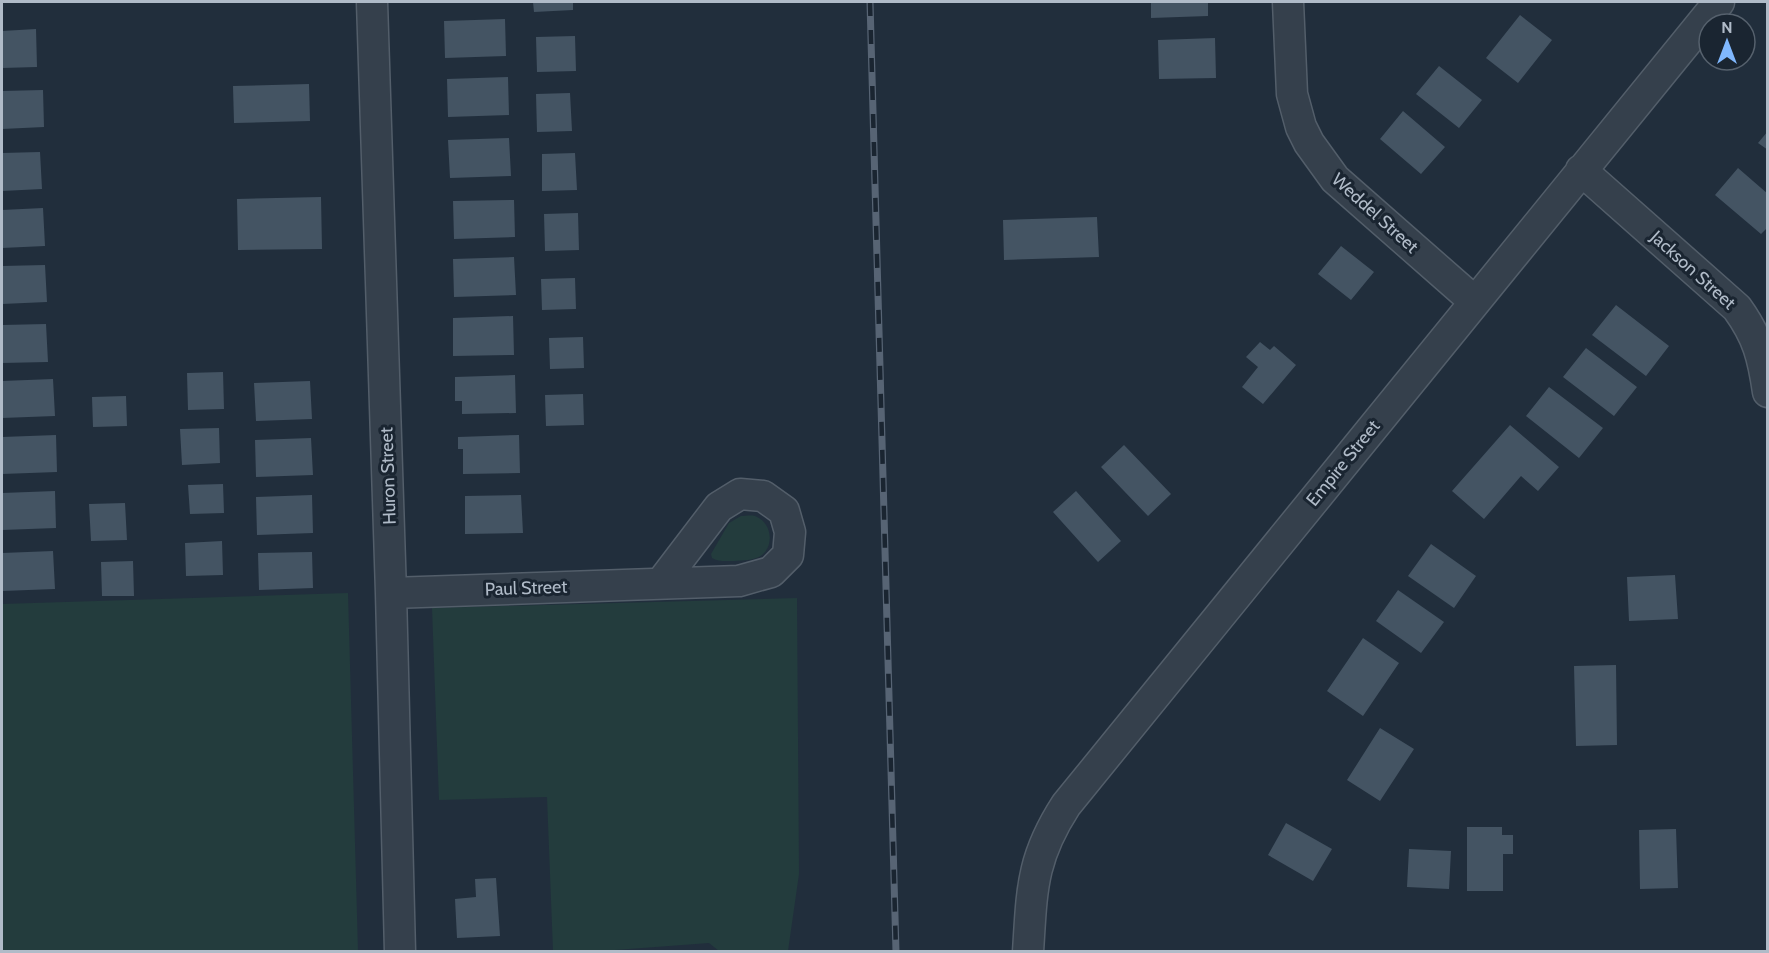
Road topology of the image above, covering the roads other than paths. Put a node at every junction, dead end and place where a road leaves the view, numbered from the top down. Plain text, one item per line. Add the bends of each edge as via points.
1 (372, 2) edge
2 (1288, 2) edge
3 (1719, 2) edge
4 (1581, 170) junction
5 (1474, 301) junction
6 (1767, 392) edge
7 (661, 583) dead end
8 (391, 593) junction
9 (400, 951) edge
10 (1028, 951) edge

1 - 8 street, Huron Street
2 - 5 street, Weddel Street via 1292,94 1309,143 1335,179
3 - 4 street, Empire Street
4 - 5 street, Empire Street
4 - 6 street, Jackson Street via 1737,308 1751,327 1764,359
5 - 10 street, Empire Street via 1066,805 1037,865
7 - 8 street, Paul Street
8 - 9 street, Huron Street

